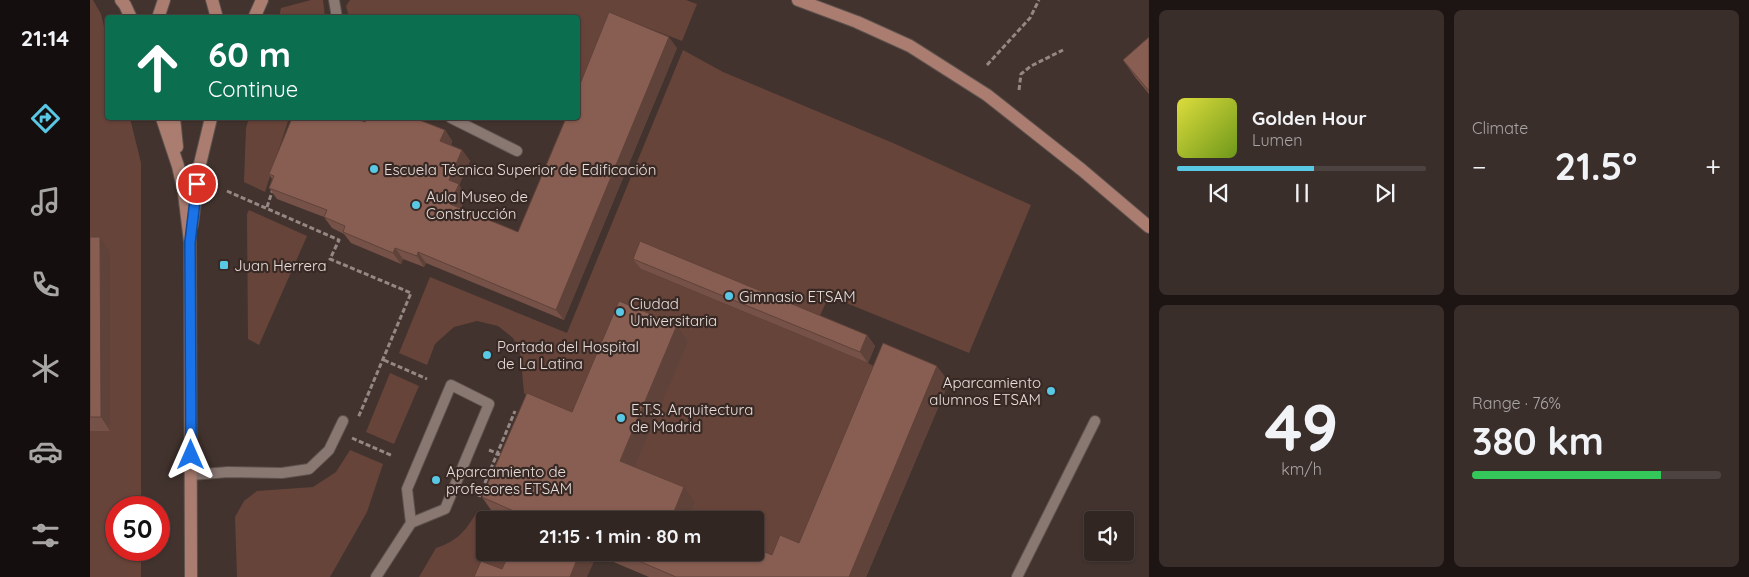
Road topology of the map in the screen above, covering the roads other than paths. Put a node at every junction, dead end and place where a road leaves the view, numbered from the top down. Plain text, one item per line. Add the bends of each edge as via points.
1 (121, 0) edge
2 (164, 0) edge
3 (212, 0) edge
4 (262, 0) edge
5 (334, 0) edge
6 (798, 0) edge
7 (130, 15) edge
8 (159, 15) edge
9 (216, 15) edge
10 (255, 15) edge
11 (336, 15) edge
12 (163, 120) edge
13 (174, 120) edge
14 (211, 120) edge
15 (455, 120) edge
16 (517, 151) dead end
17 (178, 166) junction
18 (1149, 228) edge
19 (190, 242) junction
20 (343, 421) dead end
21 (1095, 421) dead end
22 (191, 475) junction
23 (411, 523) junction
24 (191, 577) edge
25 (376, 577) edge
26 (1017, 577) edge

1 - 7 main road
2 - 8 main road
3 - 9 main road
4 - 10 main road
5 - 11 lane
6 - 18 main road via 910,46 987,95
12 - 17 main road
13 - 17 main road
14 - 19 main road via 199,168
15 - 16 lane
17 - 19 main road
19 - 22 main road
20 - 22 lane via 329,450 309,469 282,473
21 - 26 lane
22 - 24 main road
23 - 23 lane via 445,510 489,404 450,385 408,489
23 - 25 lane

